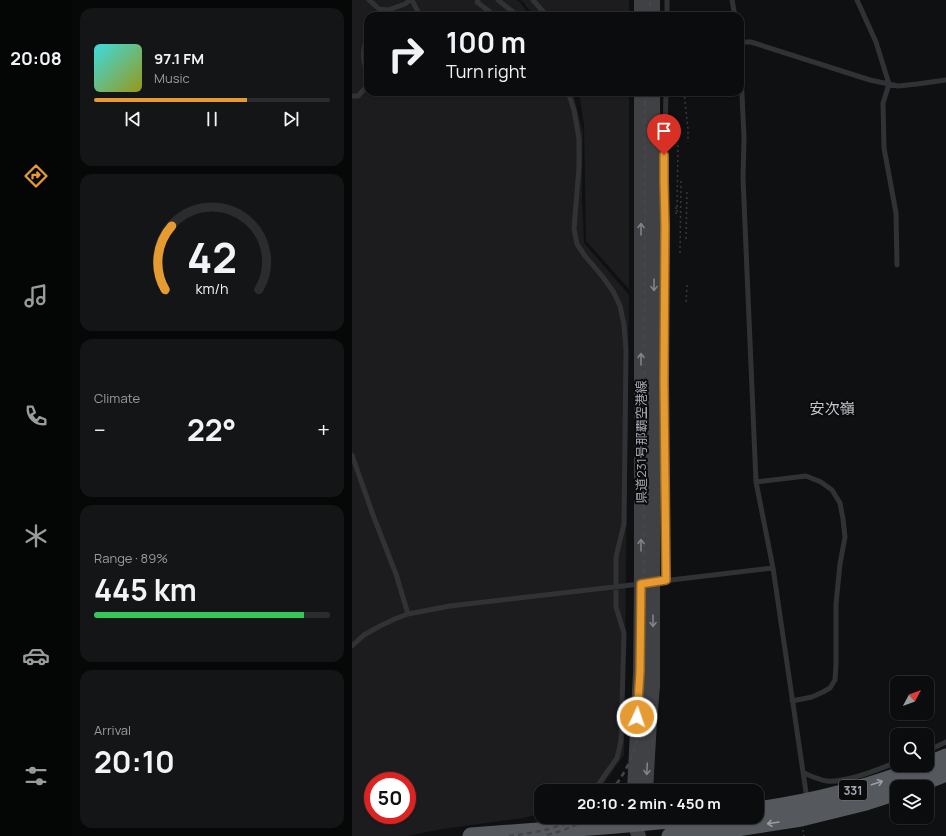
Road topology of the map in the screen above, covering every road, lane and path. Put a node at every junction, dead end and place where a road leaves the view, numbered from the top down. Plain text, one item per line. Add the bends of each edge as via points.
1 (369, 0) edge
2 (410, 0) edge
3 (478, 0) edge
4 (498, 0) edge
5 (533, 0) edge
6 (641, 0) edge
7 (653, 0) edge
8 (667, 0) edge
9 (732, 0) edge
10 (858, 0) edge
11 (378, 10) joint
12 (418, 12) edge
13 (490, 12) edge
14 (513, 12) edge
15 (544, 12) edge
16 (641, 12) edge
17 (653, 12) edge
18 (667, 12) edge
19 (734, 12) edge
20 (744, 42) edge
21 (364, 45) edge
22 (364, 64) edge
23 (946, 80) edge
24 (889, 84) junction
25 (364, 89) edge
26 (352, 96) edge
27 (569, 96) edge
28 (641, 96) edge
29 (654, 96) edge
30 (666, 96) edge
31 (684, 96) edge
32 (742, 96) edge
33 (678, 142) dead end
34 (688, 142) dead end
35 (681, 181) dead end
36 (687, 191) dead end
37 (676, 207) dead end
38 (686, 239) dead end
39 (680, 253) dead end
40 (897, 265) dead end
41 (687, 285) dead end
42 (686, 302) dead end
43 (352, 455) edge
44 (756, 482) junction
45 (773, 568) junction
46 (653, 582) junction
47 (616, 586) junction
48 (408, 614) junction
49 (352, 646) edge
50 (792, 701) junction
51 (946, 742) edge
52 (934, 748) edge
53 (946, 757) edge
54 (635, 761) junction
55 (890, 764) edge
56 (804, 773) junction
57 (946, 773) edge
58 (928, 780) edge
59 (599, 784) edge
60 (628, 784) edge
61 (634, 784) edge
62 (646, 784) edge
63 (890, 794) edge
64 (764, 811) edge
65 (807, 815) junction
66 (583, 824) edge
67 (639, 825) edge
68 (574, 828) junction
69 (471, 836) edge
70 (670, 836) edge
71 (804, 836) edge

1 - 11 lane
2 - 11 lane via 388,10
2 - 12 lane
3 - 13 lane via 477,2
4 - 14 lane
5 - 15 lane
6 - 16 main road
7 - 17 main road
8 - 18 lane
9 - 19 lane
10 - 24 lane via 876,42
20 - 24 lane
21 - 22 lane
23 - 24 lane via 898,86
24 - 40 lane via 883,104 884,148 896,213
25 - 26 lane via 358,96
27 - 47 lane via 579,138 574,229 577,244 613,291 620,306 624,325 624,524 616,557
46 -> 28 main road, 県道231号那覇空港線
29 -> 46 main road, 県道231号那覇空港線
30 - 46 lane via 664,381
31 - 34 path
32 - 44 lane via 743,178
33 - 37 path via 677,214
35 - 39 path
36 - 38 path
41 - 42 path
43 - 48 lane
44 - 45 lane
44 - 50 lane via 806,476 821,482 832,490 840,503 843,519 845,537 836,604 835,680 824,692
45 - 46 lane
45 - 50 lane
46 - 47 lane
46 - 54 main road, 県道231号那覇空港線 via 640,672
46 -> 62 main road, 県道231号那覇空港線 via 653,686
47 - 48 lane via 450,606
47 - 59 lane via 616,607 624,633 621,741 617,758
48 - 49 lane via 364,635
50 - 56 lane
51 - 52 lane
65 -> 53 highway, 331 via 856,790
54 - 60 main road
54 - 61 main road, 県道231号那覇空港線
55 - 56 lane via 839,780 827,781
56 - 65 lane
57 - 58 highway
63 - 65 highway, 331
64 - 65 highway, 331
65 -> 70 highway, 331 via 763,824
65 - 71 path
66 - 68 main road
67 - 68 highway
68 - 69 highway

